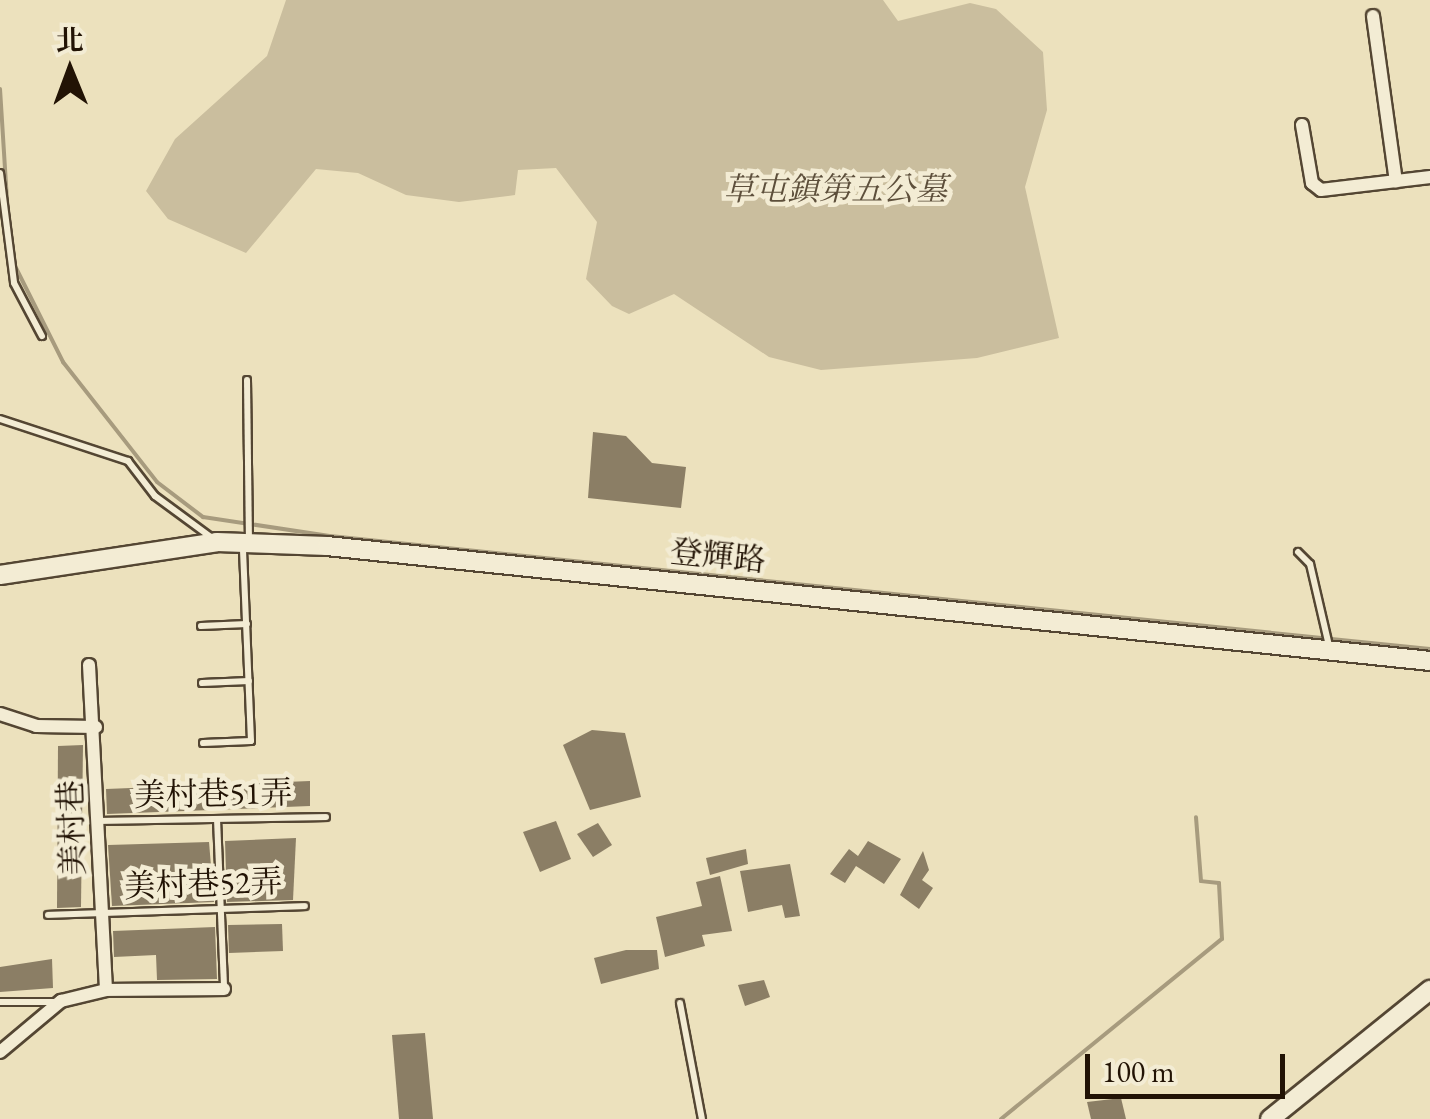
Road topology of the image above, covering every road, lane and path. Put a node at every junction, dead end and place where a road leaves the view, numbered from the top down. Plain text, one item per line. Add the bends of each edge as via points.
1 (1372, 16) dead end
2 (1302, 125) dead end
3 (0, 173) edge
4 (1430, 177) edge
5 (1396, 181) junction
6 (42, 336) dead end
7 (248, 380) dead end
8 (0, 419) edge
9 (217, 542) junction
10 (246, 542) junction
11 (1298, 552) dead end
12 (0, 576) edge
13 (247, 624) junction
14 (200, 626) dead end
15 (1331, 651) junction
16 (1430, 662) edge
17 (90, 664) dead end
18 (249, 681) junction
19 (202, 682) dead end
20 (0, 714) edge
21 (96, 727) junction
22 (203, 743) dead end
23 (326, 817) dead end
24 (217, 819) junction
25 (100, 821) junction
26 (306, 906) dead end
27 (220, 909) junction
28 (102, 913) junction
29 (48, 914) dead end
30 (224, 989) joint
31 (106, 990) junction
32 (1430, 990) edge
33 (0, 1002) edge
34 (61, 1002) junction
35 (680, 1002) dead end
36 (0, 1052) edge
37 (702, 1119) edge
38 (1270, 1119) edge

1 - 5 street
2 - 5 street via 1312,183 1321,190
3 - 6 lane via 14,283
4 - 5 street
7 - 10 lane
8 - 9 lane via 128,460 155,496
9 - 10 street, 登輝路
9 - 12 street, 登輝路
10 - 13 lane
10 - 15 street, 登輝路
11 - 15 lane via 1310,564
13 - 14 lane
13 - 18 lane
15 - 16 street, 登輝路
17 - 21 street, 美村巷
18 - 19 lane
18 - 22 lane via 251,741
20 - 21 street via 36,726
21 - 25 street, 美村巷
23 - 24 lane, 美村巷51弄
24 - 25 lane, 美村巷51弄
24 - 27 lane
25 - 28 street, 美村巷
26 - 27 lane, 美村巷52弄
27 - 28 lane, 美村巷52弄
27 - 30 lane
28 - 29 lane, 美村巷52弄
28 - 31 street, 美村巷
30 - 31 street
31 - 34 street
32 - 38 street
33 - 34 lane
34 - 36 street
35 - 37 lane

